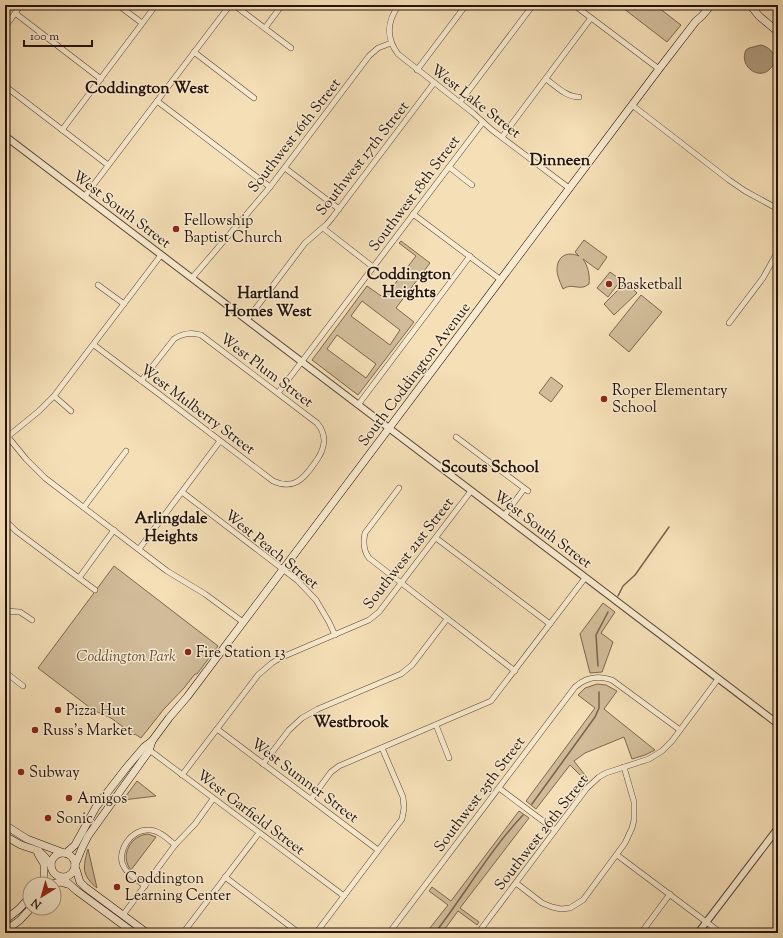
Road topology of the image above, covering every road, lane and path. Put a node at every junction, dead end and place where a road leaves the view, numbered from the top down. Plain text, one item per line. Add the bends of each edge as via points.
1 (21, 5) edge
2 (118, 5) edge
3 (156, 5) edge
4 (230, 5) edge
5 (234, 5) edge
6 (282, 5) edge
7 (399, 5) edge
8 (466, 5) edge
9 (533, 5) edge
10 (574, 5) edge
11 (705, 5) edge
12 (711, 5) edge
13 (743, 5) edge
14 (750, 5) edge
15 (754, 11) junction
16 (15, 13) junction
17 (591, 18) junction
18 (696, 21) junction
19 (142, 24) junction
20 (5, 27) edge
21 (265, 28) junction
22 (778, 32) edge
23 (391, 43) junction
24 (291, 48) dead end
25 (194, 52) junction
26 (417, 70) junction
27 (659, 70) junction
28 (101, 79) junction
29 (546, 79) junction
30 (434, 83) junction
31 (5, 86) edge
32 (579, 97) dead end
33 (254, 98) dead end
34 (157, 101) junction
35 (460, 102) junction
36 (632, 105) junction
37 (483, 122) junction
38 (62, 130) junction
39 (5, 136) edge
40 (502, 137) junction
41 (108, 165) junction
42 (449, 167) junction
43 (285, 168) junction
44 (472, 185) dead end
45 (270, 187) junction
46 (570, 188) junction
47 (85, 196) junction
48 (339, 209) junction
49 (778, 209) edge
50 (413, 214) junction
51 (323, 228) junction
52 (778, 251) edge
53 (161, 254) junction
54 (470, 256) junction
55 (373, 267) junction
56 (192, 278) junction
57 (501, 280) junction
58 (98, 285) dead end
59 (124, 304) junction
60 (247, 320) junction
61 (729, 323) dead end
62 (94, 345) junction
63 (302, 362) junction
64 (141, 381) junction
65 (278, 393) junction
66 (54, 396) junction
67 (358, 405) junction
68 (71, 411) dead end
69 (389, 428) junction
70 (456, 437) dead end
71 (6, 438) edge
72 (220, 441) junction
73 (126, 451) dead end
74 (292, 484) joint
75 (399, 488) dead end
76 (471, 491) junction
77 (182, 492) junction
78 (84, 508) junction
79 (504, 516) junction
80 (5, 520) edge
81 (114, 530) junction
82 (436, 538) junction
83 (139, 549) junction
84 (283, 569) junction
85 (79, 578) junction
86 (585, 578) junction
87 (401, 584) junction
88 (95, 590) dead end
89 (5, 611) edge
90 (447, 619) junction
91 (32, 620) dead end
92 (243, 622) junction
93 (550, 624) junction
94 (335, 635) junction
95 (515, 671) junction
96 (5, 672) edge
97 (718, 679) junction
98 (23, 686) dead end
99 (778, 724) edge
100 (436, 725) junction
101 (217, 729) junction
102 (680, 730) junction
103 (382, 748) junction
104 (147, 749) junction
105 (449, 758) dead end
106 (263, 764) junction
107 (624, 767) junction
108 (182, 775) junction
109 (499, 788) junction
110 (214, 799) junction
111 (310, 799) junction
112 (5, 825) edge
113 (778, 828) edge
114 (5, 830) edge
115 (555, 830) junction
116 (259, 833) junction
117 (80, 834) junction
118 (5, 836) edge
119 (37, 844) junction
120 (175, 845) junction
121 (30, 848) junction
122 (55, 849) junction
123 (378, 850) junction
124 (65, 853) junction
125 (617, 855) junction
126 (51, 865) junction
127 (75, 866) junction
128 (44, 876) edge
129 (45, 876) edge
130 (59, 876) edge
131 (62, 877) edge
132 (225, 877) junction
133 (62, 879) edge
134 (62, 882) edge
135 (516, 882) junction
136 (69, 884) junction
137 (145, 886) junction
138 (670, 894) junction
139 (344, 896) junction
140 (22, 906) edge
141 (123, 915) junction
142 (24, 916) edge
143 (5, 920) edge
144 (706, 922) junction
145 (5, 931) edge
146 (134, 933) edge
147 (147, 933) edge
148 (183, 933) edge
149 (299, 933) edge
150 (316, 933) edge
151 (389, 933) edge
152 (478, 933) edge
153 (641, 933) edge
154 (698, 933) edge
155 (721, 933) edge

1 - 16 street
2 - 19 street
3 - 19 street
4 - 25 street
5 - 21 street
6 - 21 street
7 - 23 street via 390,23
8 - 26 street
9 - 35 street
10 - 17 street
11 - 18 main road, South Coddington Avenue
12 - 18 main road, South Coddington Avenue
13 - 15 main road
14 - 15 main road
15 - 22 main road
16 - 20 street
16 - 28 street
17 - 27 street
17 - 29 street
18 - 27 main road, South Coddington Avenue
19 - 28 street
21 - 24 street
23 - 26 street, West Lake Street via 400,57
23 - 43 street, Southwest 16th Street via 378,48 369,56
25 - 33 street
25 - 34 street
26 - 30 street, West Lake Street
27 - 36 main road, South Coddington Avenue
28 - 38 street
29 - 32 street via 566,94
29 - 40 street
30 - 35 street, West Lake Street
30 - 48 street, Southwest 17th Street
31 - 38 street
34 - 41 street
34 - 45 street
35 - 37 street, West Lake Street
36 - 46 main road, South Coddington Avenue
36 - 49 street via 729,180
37 - 40 street, West Lake Street
37 - 42 street, Southwest 18th Street
38 - 41 street
39 - 47 street, West South Street
40 - 46 street, West Lake Street
41 - 47 street
42 - 44 street
42 - 50 street, Southwest 18th Street
43 - 45 street, Southwest 16th Street
43 - 48 street
45 - 56 street, Southwest 16th Street
46 - 57 main road, South Coddington Avenue
47 - 53 street, West South Street
48 - 51 street, Southwest 17th Street
50 - 54 street
50 - 55 street, Southwest 18th Street
51 - 55 street
51 - 60 street, Southwest 17th Street via 305,243
52 - 61 street via 763,278
53 - 56 street, West South Street
53 - 59 street
54 - 57 street
54 - 67 street
55 - 63 street, Southwest 18th Street
56 - 60 street, West South Street
57 - 69 main road, South Coddington Avenue
58 - 59 street
59 - 62 street
60 - 63 street, West South Street
62 - 64 street, West Mulberry Street
62 - 66 street
63 - 65 street, Southwest 18th Street
63 - 67 street, West South Street
64 - 65 street, West Plum Street via 171,341 179,335 189,333 206,338
64 - 72 street, West Mulberry Street
65 - 74 street, West Plum Street via 317,423 324,435 321,455 305,476
66 - 68 street
66 - 71 street
67 - 69 street, West South Street
69 - 76 street, West South Street
69 - 84 main road, South Coddington Avenue
70 - 79 street via 526,490
71 - 78 street via 34,468
72 - 74 street, West Mulberry Street via 273,481
72 - 77 street
73 - 78 street
75 - 87 street via 369,527 363,549 372,561
76 - 79 street, West South Street
76 - 82 street, Southwest 21st Street
77 - 83 street
77 - 84 street, West Peach Street
78 - 81 street
79 - 86 street, West South Street
80 - 85 street
81 - 83 street
81 - 85 street
82 - 87 street, Southwest 21st Street
82 - 93 street
83 - 92 street
84 - 92 main road, South Coddington Avenue
84 - 94 street, West Peach Street via 316,600
85 - 88 street
86 - 93 street
86 - 97 street, West South Street
87 - 90 street
87 - 94 street, Southwest 21st Street via 374,617
89 - 91 street via 20,612
90 - 95 street
90 - 106 street via 407,670 302,718 289,730
92 - 104 main road, South Coddington Avenue
93 - 95 street
94 - 101 street, Southwest 21st Street via 280,658 265,668
95 - 100 street via 491,701
96 - 98 street
97 - 99 street, West South Street
97 - 102 street, Southwest 26th Street
100 - 103 street
100 - 105 street
101 - 106 street, West Sumner Street
101 - 108 street, Southwest 21st Street
102 - 107 street, Southwest 26th Street via 668,745 649,759
102 - 109 street, Southwest 25th Street via 617,683 607,678 594,677 575,687
103 - 111 street via 334,769
103 - 123 street via 403,797 404,808 399,824
104 - 108 street, West Garfield Street
104 - 117 main road, South Coddington Avenue via 96,807
104 - 127 main road, South Coddington Avenue via 88,836
106 - 111 street, West Sumner Street
107 - 115 street, Southwest 26th Street via 606,773 593,782
107 - 125 street via 634,802 634,815 629,836
108 - 110 street, West Garfield Street
109 - 115 street
109 - 151 street, Southwest 25th Street
110 - 116 street, West Garfield Street
110 - 120 street
111 - 123 street, West Sumner Street
112 - 119 main road
113 - 144 street
114 - 119 main road via 17,838
115 - 135 street, Southwest 26th Street
116 - 132 street
116 - 139 street, West Garfield Street
117 - 122 main road via 73,843
117 - 124 main road, South Coddington Avenue via 75,845
118 - 121 main road
119 - 122 main road
120 - 137 street
120 - 137 street via 159,833 146,829 136,833 124,846 121,855 124,868
121 - 126 main road via 43,854
121 - 128 main road via 41,858
122 - 124 main road
123 - 139 street
124 - 126 main road via 55,856
124 - 127 main road via 72,858
125 - 135 street via 586,896 570,908 557,909 548,906
125 - 138 street
126 - 129 main road
126 - 130 main road
127 - 131 main road via 71,874
127 - 141 main road via 82,885
132 - 148 street
132 - 149 street
133 - 136 main road
134 - 136 main road
135 - 152 street, Southwest 26th Street
136 - 146 main road
137 - 141 street
138 - 144 street
138 - 153 street
139 - 150 street
140 - 143 main road
141 - 147 main road
142 - 145 main road
144 - 154 street
144 - 155 street

